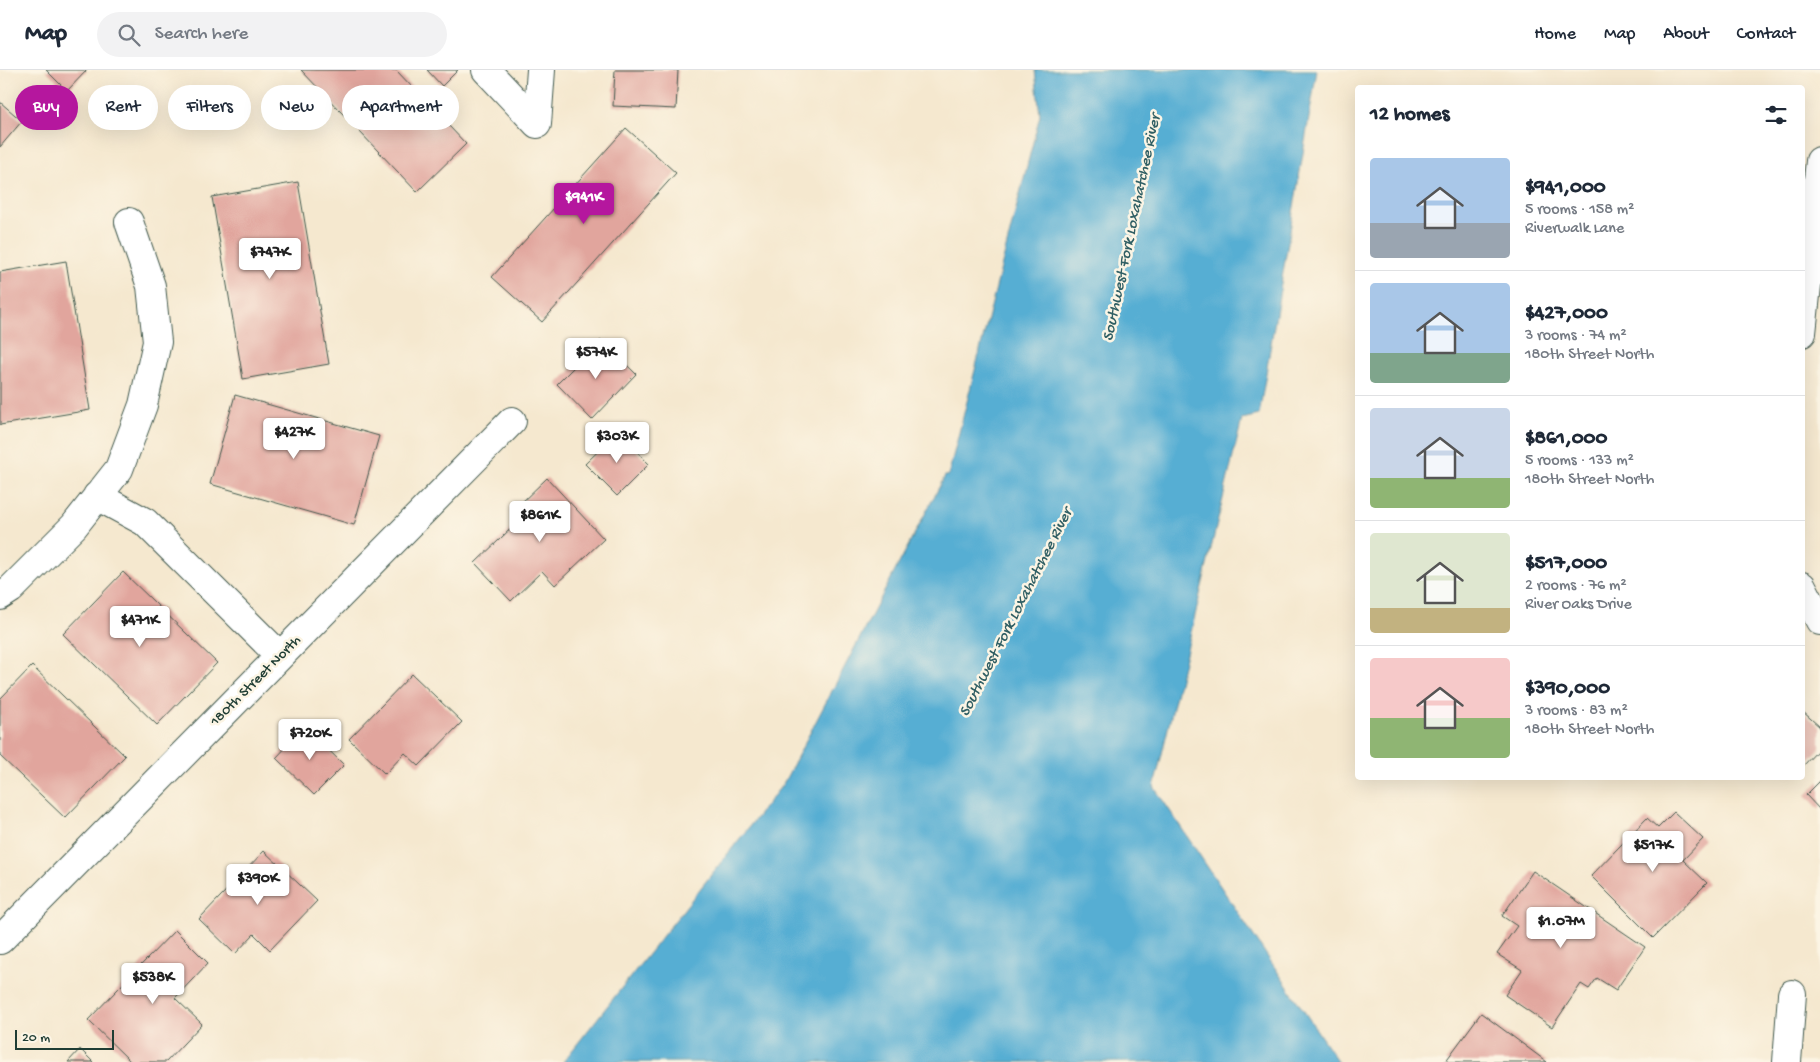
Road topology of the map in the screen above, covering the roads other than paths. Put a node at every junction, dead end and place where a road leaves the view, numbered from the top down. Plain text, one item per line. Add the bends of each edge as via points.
1 (486, 70) edge
2 (541, 70) edge
3 (1820, 161) edge
4 (129, 222) dead end
5 (1805, 304) edge
6 (512, 421) dead end
7 (97, 496) junction
8 (1805, 592) edge
9 (0, 596) edge
10 (1820, 621) edge
11 (280, 656) junction
12 (0, 940) edge
13 (1792, 994) dead end
14 (1787, 1062) edge

1 - 2 street via 537,124
3 - 5 street
4 - 7 street via 151,286 157,342 142,405 119,469
6 - 11 street, 180th Street North
7 - 9 street via 74,526
7 - 11 street via 145,522
8 - 10 street
11 - 12 street, 180th Street North
13 - 14 street

